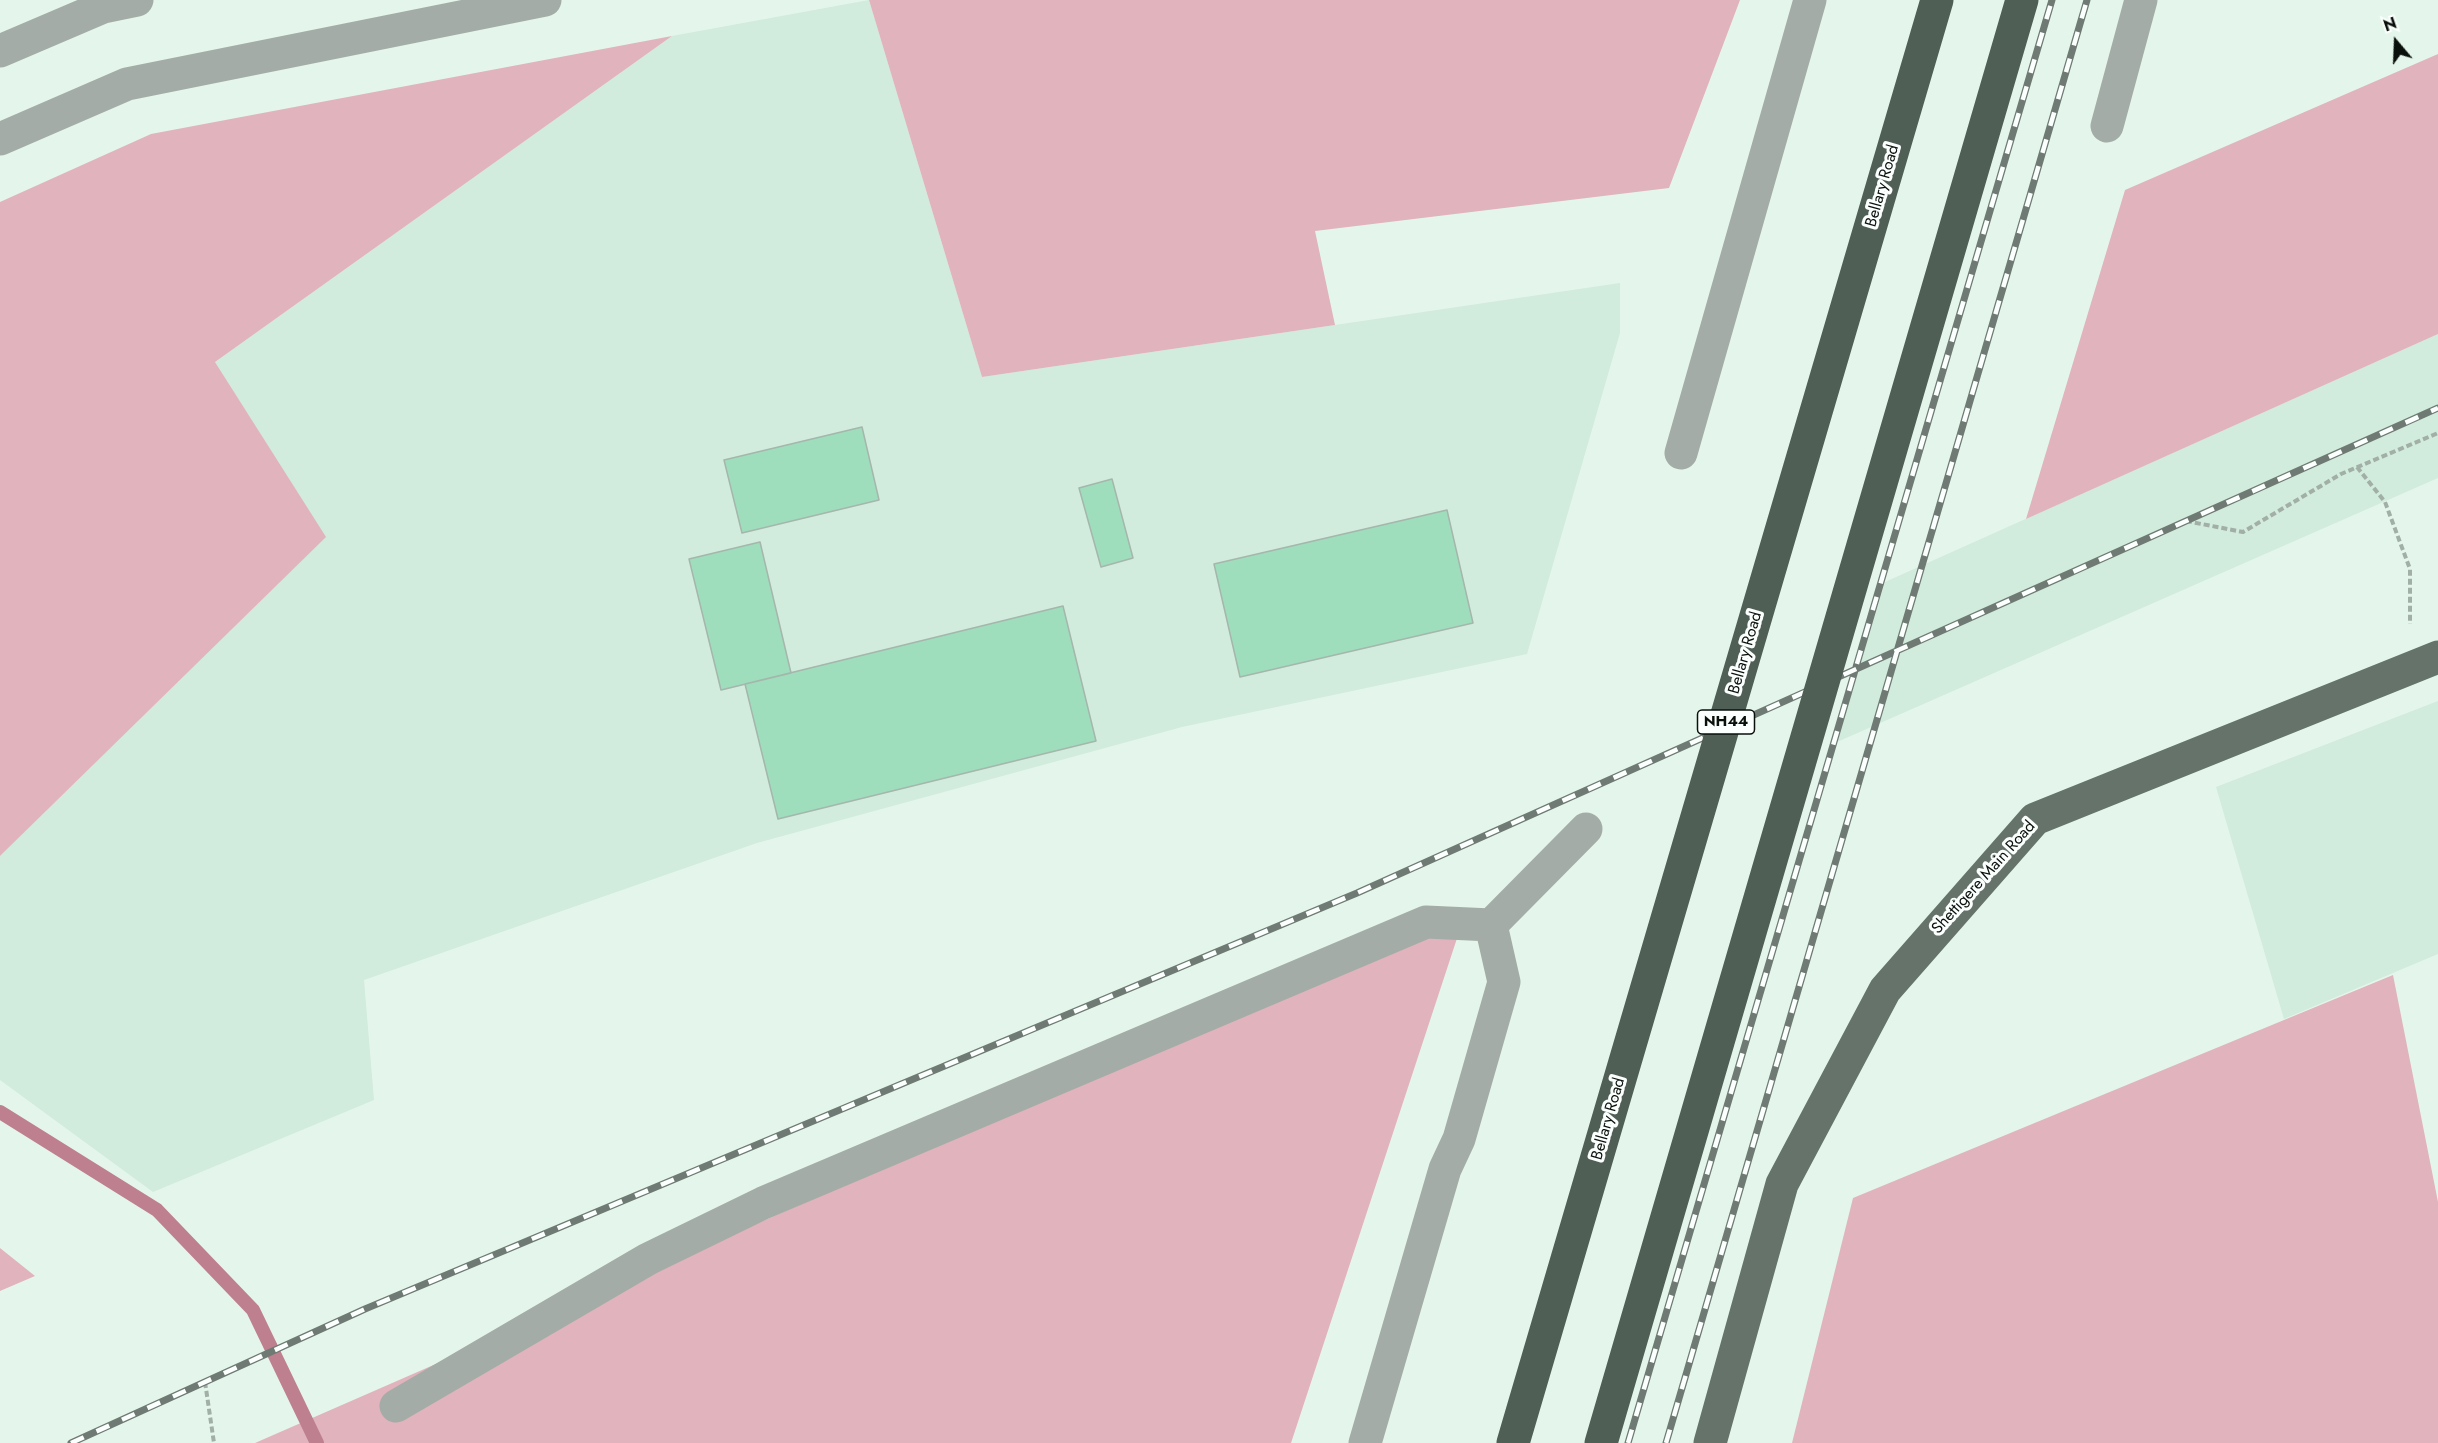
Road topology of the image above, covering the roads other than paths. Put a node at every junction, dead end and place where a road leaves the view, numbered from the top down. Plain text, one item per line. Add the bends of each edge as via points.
1 (137, 0) edge
2 (545, 0) edge
3 (1810, 0) edge
4 (1937, 0) edge
5 (2022, 0) edge
6 (2141, 0) edge
7 (0, 51) edge
8 (2107, 126) dead end
9 (0, 139) edge
10 (1681, 453) dead end
11 (2438, 657) edge
12 (1586, 829) dead end
13 (1491, 925) junction
14 (396, 1406) dead end
15 (1365, 1443) edge
16 (1514, 1443) edge
17 (1601, 1443) edge
18 (1710, 1443) edge

1 - 7 street via 103,7
2 - 9 street via 127,84
3 - 10 street
4 - 16 highway, Bellary Road / NH44, bridge
5 - 17 highway, bridge
6 - 8 street
11 - 18 main road, Shettigere Main Road via 2035,819 1885,990 1782,1184
12 - 13 street
13 - 14 street via 1426,922 763,1203 648,1259
13 - 15 street via 1504,982

